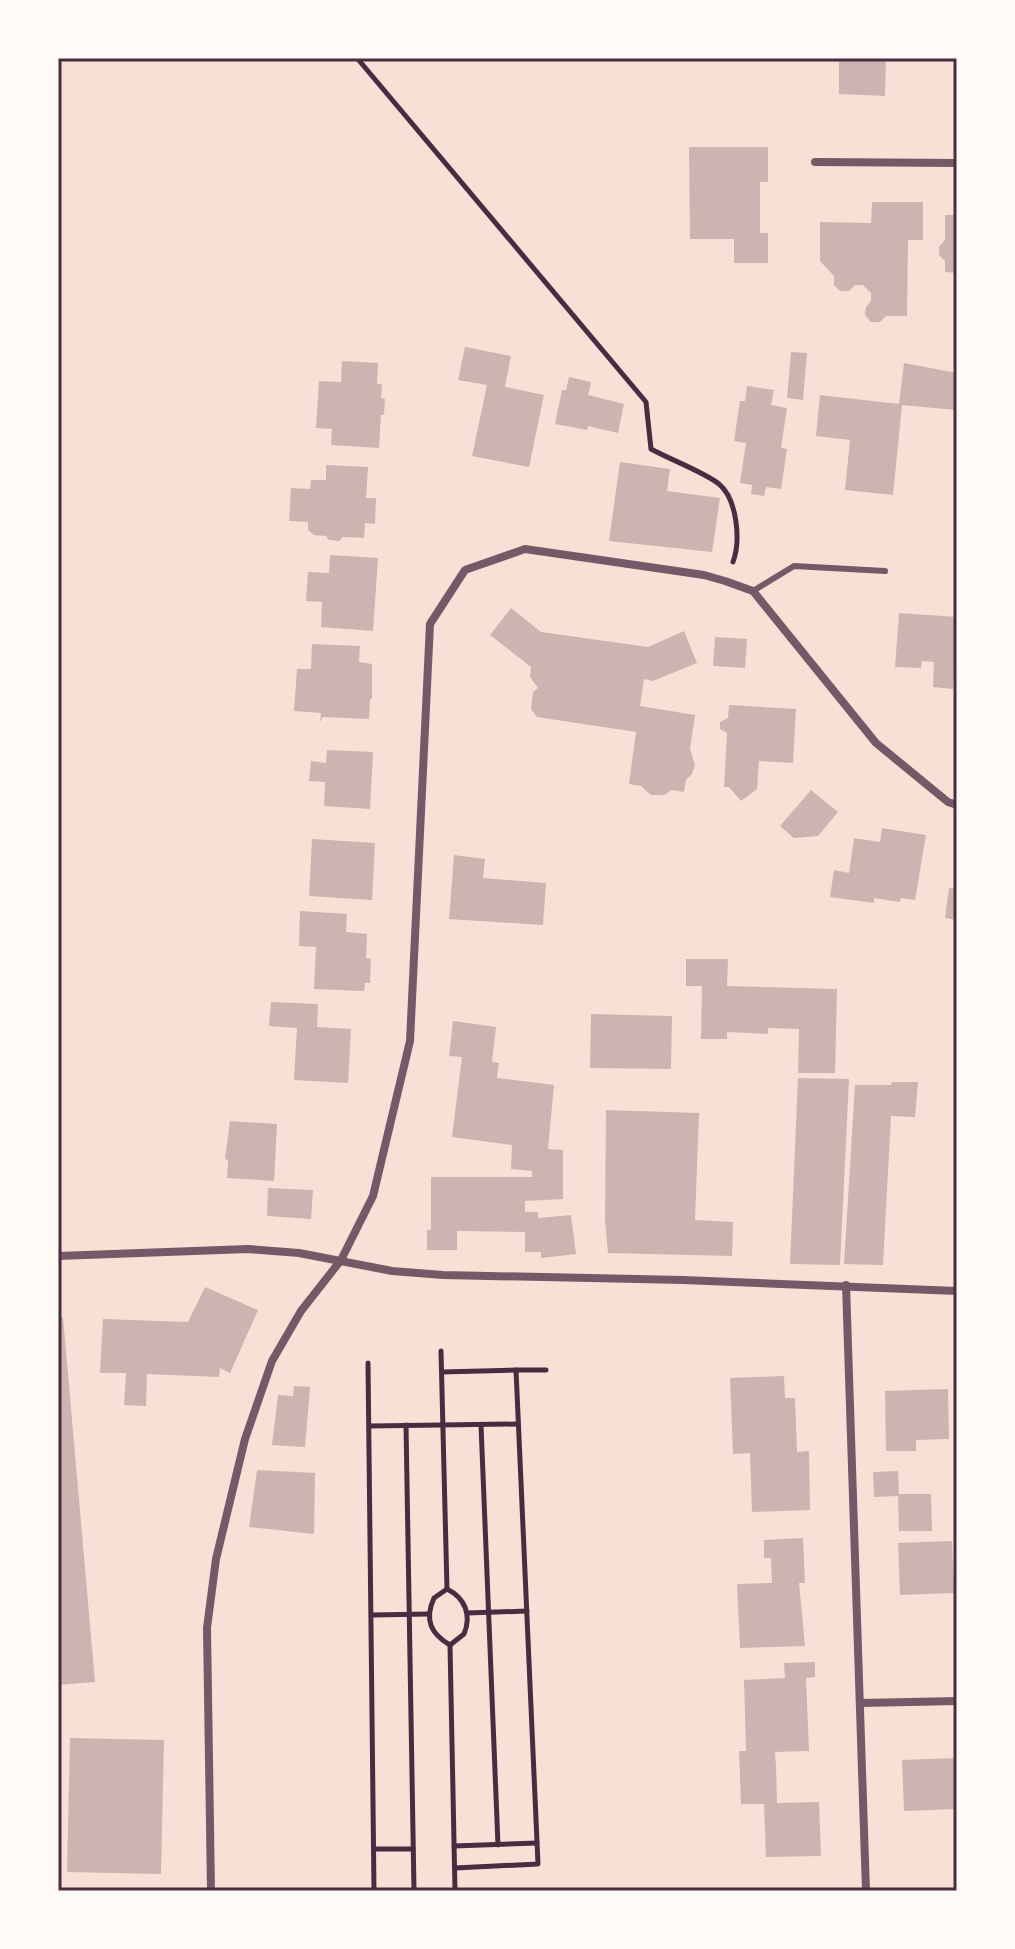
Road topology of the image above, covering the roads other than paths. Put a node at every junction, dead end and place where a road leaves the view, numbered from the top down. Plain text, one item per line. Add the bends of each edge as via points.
1 (815, 162) dead end
2 (957, 163) edge
3 (885, 571) dead end
4 (753, 591) junction
5 (957, 805) edge
6 (58, 1256) edge
7 (341, 1260) junction
8 (846, 1285) junction
9 (957, 1291) edge
10 (957, 1701) edge
11 (861, 1703) junction
12 (211, 1891) edge
13 (866, 1891) edge

1 - 2 street
3 - 4 lane via 794,566
4 - 5 street via 876,743
4 - 7 street via 704,575 525,549 465,570 430,624 410,1041 373,1196
6 - 7 street via 248,1249
7 - 8 street via 443,1275
7 - 12 street via 301,1311 272,1361 245,1439 216,1559 207,1628
8 - 9 street
8 - 11 street
10 - 11 street
11 - 13 street

